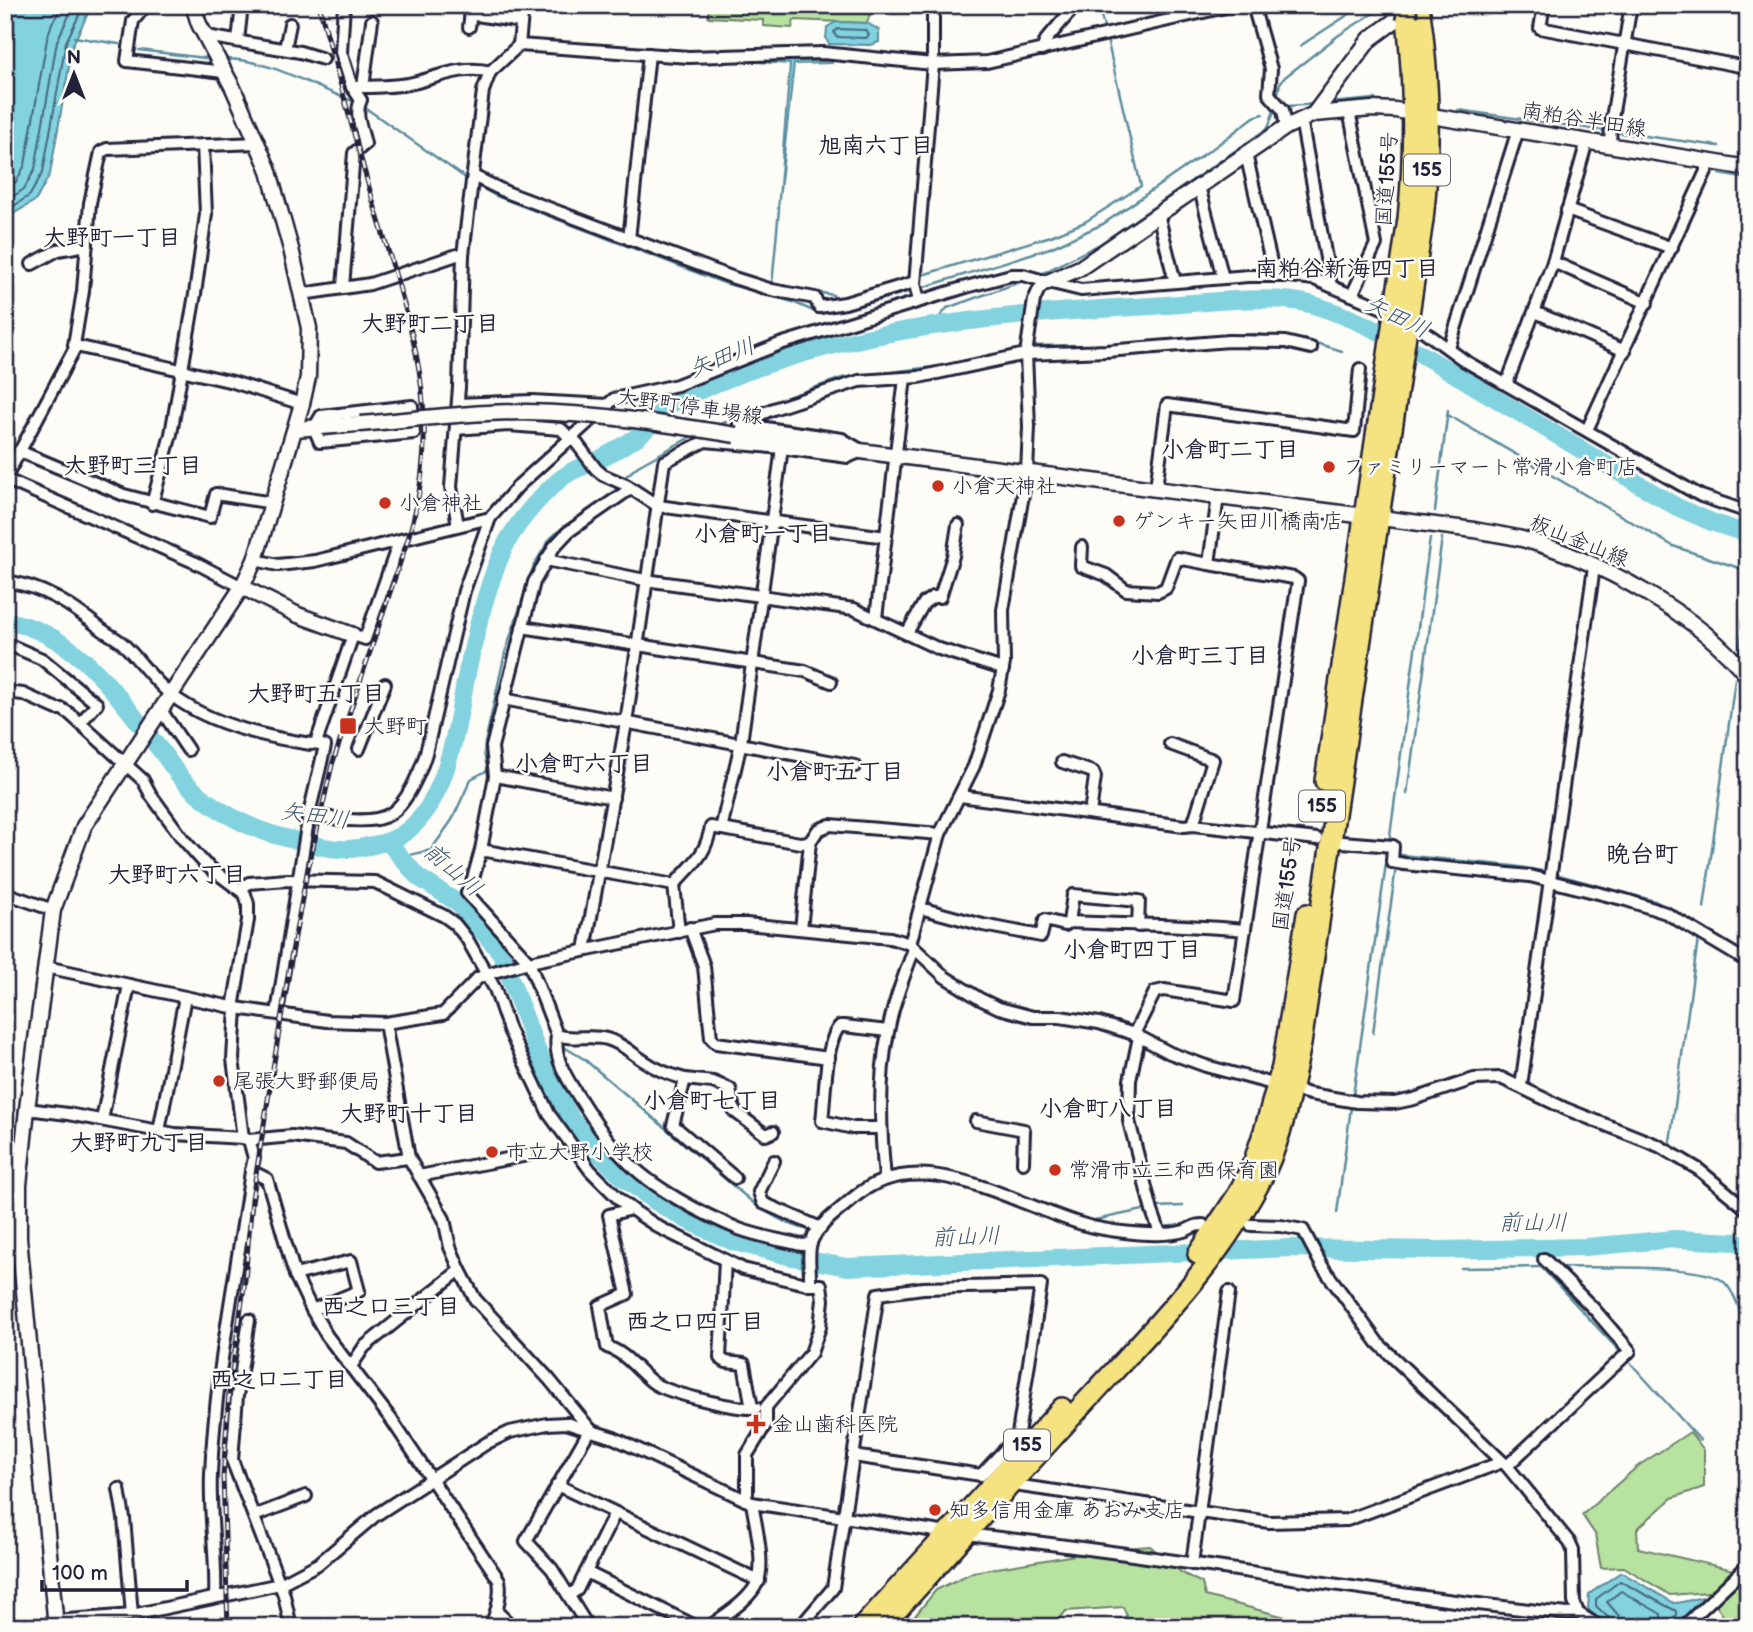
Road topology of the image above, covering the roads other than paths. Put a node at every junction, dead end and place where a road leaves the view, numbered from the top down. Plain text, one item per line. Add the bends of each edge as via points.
1 (146, 5) edge
2 (193, 5) edge
3 (242, 5) edge
4 (345, 5) edge
5 (523, 5) edge
6 (933, 5) edge
7 (1076, 5) edge
8 (1234, 5) edge
9 (1253, 5) edge
10 (1544, 5) edge
11 (1631, 5) edge
12 (1413, 9) edge
13 (471, 10) edge
14 (372, 21) dead end
15 (521, 22) junction
16 (290, 24) dead end
17 (469, 27) dead end
18 (208, 41) junction
19 (239, 41) junction
20 (1625, 42) junction
21 (519, 45) junction
22 (285, 49) junction
23 (1042, 50) junction
24 (649, 54) junction
25 (323, 59) dead end
26 (1748, 62) edge
27 (933, 64) junction
28 (222, 70) junction
29 (490, 72) junction
30 (357, 87) junction
31 (1349, 111) junction
32 (1421, 114) junction
33 (1307, 117) junction
34 (1286, 127) junction
35 (1518, 130) junction
36 (1587, 141) junction
37 (258, 143) junction
38 (203, 145) junction
39 (1610, 145) junction
40 (1246, 154) junction
41 (1708, 162) junction
42 (1748, 168) edge
43 (473, 181) junction
44 (1199, 186) junction
45 (1567, 210) junction
46 (1158, 214) junction
47 (629, 239) junction
48 (87, 245) junction
49 (1672, 248) junction
50 (463, 255) junction
51 (1553, 262) junction
52 (32, 264) dead end
53 (1274, 275) junction
54 (1223, 278) junction
55 (1048, 282) junction
56 (1175, 282) junction
57 (1331, 286) junction
58 (344, 287) junction
59 (917, 291) junction
60 (302, 294) junction
61 (1352, 295) junction
62 (1647, 303) junction
63 (1535, 313) junction
64 (1401, 322) junction
65 (76, 346) junction
66 (1311, 348) dead end
67 (1449, 348) junction
68 (1625, 351) junction
69 (1027, 352) junction
70 (183, 369) junction
71 (1360, 369) dead end
72 (905, 378) junction
73 (1507, 383) junction
74 (302, 404) junction
75 (458, 404) junction
76 (608, 405) junction
77 (314, 428) junction
78 (295, 429) junction
79 (456, 429) junction
80 (1587, 430) junction
81 (573, 440) junction
82 (782, 447) junction
83 (19, 451) junction
84 (862, 451) junction
85 (896, 454) junction
86 (1027, 472) junction
87 (5, 479) edge
88 (1156, 488) junction
89 (630, 489) junction
90 (1218, 496) junction
91 (273, 503) junction
92 (152, 504) junction
93 (658, 506) junction
94 (1748, 512) edge
95 (1372, 517) junction
96 (490, 518) junction
97 (772, 521) junction
98 (458, 525) junction
99 (958, 525) dead end
100 (886, 537) junction
101 (399, 541) junction
102 (1082, 547) dead end
103 (255, 560) junction
104 (547, 560) junction
105 (1209, 564) junction
106 (1594, 567) junction
107 (645, 580) junction
108 (5, 581) edge
109 (242, 587) junction
110 (761, 595) junction
111 (876, 618) junction
112 (522, 627) junction
113 (907, 633) junction
114 (353, 635) junction
115 (5, 643) edge
116 (636, 644) junction
117 (750, 663) junction
118 (1003, 669) junction
119 (1748, 677) edge
120 (831, 682) dead end
121 (385, 684) dead end
122 (5, 692) edge
123 (170, 694) junction
124 (503, 699) junction
125 (160, 712) junction
126 (80, 723) junction
127 (626, 723) junction
128 (316, 743) junction
129 (741, 743) junction
130 (1170, 744) dead end
131 (359, 749) dead end
132 (188, 750) dead end
133 (128, 760) junction
134 (1062, 762) dead end
135 (855, 766) dead end
136 (495, 776) junction
137 (960, 796) junction
138 (613, 798) junction
139 (1090, 813) junction
140 (309, 814) junction
141 (1193, 825) junction
142 (721, 829) junction
143 (1260, 833) junction
144 (940, 834) junction
145 (1323, 840) junction
146 (810, 842) junction
147 (481, 850) junction
148 (599, 872) junction
149 (297, 880) junction
150 (1549, 880) junction
151 (674, 886) junction
152 (241, 888) junction
153 (5, 893) edge
154 (920, 908) junction
155 (53, 910) junction
156 (1069, 922) junction
157 (1138, 926) junction
158 (801, 929) junction
159 (684, 930) junction
160 (1245, 930) junction
161 (912, 947) junction
162 (585, 950) junction
163 (1748, 962) edge
164 (526, 963) junction
165 (46, 967) junction
166 (488, 974) junction
167 (129, 985) junction
168 (185, 997) junction
169 (235, 1008) junction
170 (276, 1013) junction
171 (385, 1023) junction
172 (888, 1031) junction
173 (557, 1035) junction
174 (1136, 1035) junction
175 (829, 1058) junction
176 (685, 1079) junction
177 (1285, 1086) junction
178 (1521, 1086) junction
179 (27, 1109) junction
180 (102, 1120) junction
181 (976, 1121) dead end
182 (880, 1128) junction
183 (159, 1131) junction
184 (773, 1132) dead end
185 (246, 1139) junction
186 (528, 1155) dead end
187 (409, 1158) junction
188 (774, 1160) dead end
189 (1023, 1163) dead end
190 (251, 1171) junction
191 (419, 1177) junction
192 (735, 1178) dead end
193 (885, 1178) junction
194 (631, 1209) junction
195 (1748, 1210) edge
196 (1251, 1225) dead end
197 (821, 1228) junction
198 (1160, 1233) junction
199 (1213, 1234) junction
200 (811, 1245) junction
201 (1544, 1259) dead end
202 (725, 1260) junction
203 (1200, 1262) junction
204 (460, 1270) junction
205 (295, 1275) junction
206 (811, 1281) junction
207 (1229, 1292) dead end
208 (312, 1310) junction
209 (249, 1320) dead end
210 (352, 1365) junction
211 (766, 1407) junction
212 (752, 1408) junction
213 (590, 1429) junction
214 (1014, 1449) junction
215 (853, 1457) junction
216 (1504, 1464) junction
217 (432, 1478) junction
218 (1013, 1480) junction
219 (557, 1485) junction
220 (119, 1489) dead end
221 (306, 1496) dead end
222 (749, 1502) junction
223 (1199, 1512) junction
224 (615, 1513) junction
225 (254, 1516) junction
226 (843, 1517) junction
227 (957, 1534) junction
228 (1192, 1564) junction
229 (1748, 1565) edge
230 (586, 1572) junction
231 (759, 1581) junction
232 (280, 1584) junction
233 (569, 1595) junction
234 (215, 1598) junction
235 (498, 1612) junction
236 (1578, 1613) junction
237 (132, 1615) junction
238 (56, 1624) edge
239 (291, 1627) edge
240 (490, 1627) edge
241 (513, 1627) edge
242 (588, 1627) edge
243 (697, 1627) edge
244 (709, 1627) edge
245 (800, 1627) edge
246 (862, 1627) edge
247 (882, 1627) edge
248 (1600, 1627) edge
249 (1683, 1627) edge

1 - 28 street via 133,22 127,61 205,72
2 - 18 main road
3 - 19 street
4 - 30 street via 341,52
5 - 15 street
6 - 27 street
7 - 23 street
8 - 23 street
9 - 34 street via 1271,69 1269,94 1283,110
10 - 20 street via 1540,28
11 - 20 street
12 - 32 highway, 国道155号 / 155 via 1412,69
12 - 33 main road via 1370,38
13 - 15 street
13 - 17 street
14 - 30 street
15 - 21 street
16 - 22 street
18 - 19 street
18 - 28 main road
19 - 22 street
20 - 26 street via 1740,66
20 - 39 street
21 - 24 street
21 - 29 street
22 - 25 street
23 - 27 street via 988,62
24 - 27 street via 823,53
24 - 47 street
27 - 59 street
28 - 37 main road
29 - 30 street via 458,71 405,85
29 - 43 street via 483,91
30 - 58 street via 365,144 354,153
31 - 32 main road, 南粕谷半田線
31 - 33 main road, 南粕谷半田線
31 - 61 street via 1376,244
32 - 35 main road, 南粕谷半田線
32 - 64 highway, 国道155号 / 155
33 - 34 main road
33 - 57 street
34 - 40 main road
35 - 36 main road, 南粕谷半田線
35 - 67 street
36 - 39 main road, 南粕谷半田線
36 - 45 street
37 - 38 street
37 - 60 main road
38 - 48 street via 102,152 90,203
38 - 70 street via 206,214
39 - 41 main road, 南粕谷半田線
40 - 44 main road
40 - 53 street
41 - 42 main road, 南粕谷半田線
41 - 49 street
43 - 47 street
43 - 50 street
44 - 46 main road
44 - 54 street
45 - 49 street
45 - 51 street
46 - 55 main road via 1080,268
46 - 56 street
47 - 59 street via 772,290 814,298 819,307
48 - 52 street via 58,250
48 - 65 street
49 - 62 street
50 - 58 street via 370,284
50 - 75 street
51 - 62 street
51 - 63 street
53 - 54 street
53 - 57 street via 1303,277
54 - 56 street
55 - 56 street via 1081,290
55 - 59 street via 1011,275
55 - 69 street via 1034,300
57 - 61 street
58 - 60 street
59 - 76 street via 677,385 614,399
60 - 74 main road via 310,344
61 - 64 street
62 - 68 street
63 - 68 street
63 - 73 street
64 - 67 street
64 - 95 highway, 国道155号 / 155
65 - 70 street
65 - 83 street
66 - 69 street via 1229,341
67 - 73 street
68 - 80 street
69 - 72 street
69 - 86 street
70 - 74 street
70 - 92 street
71 - 88 street via 1354,431 1167,405
72 - 84 street via 859,381 739,425 842,439
72 - 85 street
73 - 80 street
74 - 78 main road
75 - 76 street
75 - 79 street
76 - 81 street
77 - 77 street via 321,416 412,406 414,433 320,442
77 - 78 main road, 大野町停車場線
77 - 84 main road, 大野町停車場線, bridge via 530,412 622,419
78 - 91 main road
79 - 81 street via 508,425 561,429
79 - 98 street via 451,487
80 - 94 street via 1701,496
81 - 89 street via 596,469
81 - 96 street via 519,485
82 - 84 street via 848,457
82 - 93 street via 705,441 664,463
82 - 97 street
83 - 87 street
83 - 92 street
84 - 85 main road, 大野町停車場線
85 - 86 main road, 大野町停車場線
85 - 100 street
86 - 88 main road, 大野町停車場線
86 - 118 street via 1003,610
87 - 109 street
88 - 90 main road, 大野町停車場線
89 - 93 street
89 - 104 street via 568,532
90 - 95 main road, 大野町停車場線
90 - 105 street
91 - 92 street via 216,494 210,517
91 - 103 main road
93 - 97 street
93 - 107 street
95 - 106 main road, 板山金山線 via 1522,540
95 - 145 highway, 国道155号 / 155
96 - 98 street
96 - 140 street via 464,591 426,753 404,799 390,815 368,819
97 - 100 street
97 - 110 street
98 - 101 street
99 - 113 street via 940,597 924,603
100 - 111 street
101 - 103 street via 314,561 278,565
101 - 114 street via 365,639
102 - 105 street via 1082,566 1106,575 1126,590 1158,592 1166,587 1177,558
103 - 109 main road
104 - 107 street
104 - 112 street via 534,582
105 - 143 street via 1298,581
106 - 119 main road, 板山金山線 via 1682,617
106 - 150 street
107 - 110 street
107 - 116 street
108 - 123 street via 51,594 87,617 121,642
109 - 114 main road
109 - 123 main road
110 - 111 street via 854,609
110 - 117 street
111 - 113 street
112 - 116 street
112 - 124 street
113 - 118 street via 958,657
114 - 128 street
115 - 126 street via 42,659 97,704
116 - 117 street
116 - 127 street
117 - 120 street via 806,671
117 - 129 street
118 - 137 street via 990,719
121 - 131 street
122 - 126 street via 62,709
123 - 125 main road
123 - 128 street via 227,723
124 - 127 street
124 - 136 street via 492,747
125 - 132 street
125 - 133 main road
126 - 133 street
127 - 129 street
127 - 138 street
128 - 140 street via 325,746
129 - 135 street
129 - 142 street
130 - 141 street via 1213,760
133 - 152 street via 183,839 219,876
133 - 155 main road via 84,826
134 - 139 street via 1093,772
136 - 138 street
136 - 147 street
137 - 139 street
137 - 144 street
138 - 148 street
139 - 141 street
140 - 149 street
141 - 143 street
142 - 146 street
142 - 151 street via 711,827 702,856
143 - 145 street
143 - 160 street
144 - 146 street via 830,825 818,830
144 - 154 street
145 - 150 street via 1394,846 1392,862
145 - 177 highway, 国道155号 / 155 via 1303,937
146 - 158 street
147 - 148 street
147 - 164 street via 467,893
148 - 151 street
148 - 162 street
149 - 152 street via 249,883
149 - 166 street via 384,886 455,924
149 - 170 street
150 - 163 street via 1666,913
150 - 178 street
151 - 159 street
152 - 169 street via 248,920
153 - 155 street
154 - 156 street via 1041,936 1045,920
154 - 161 street
155 - 165 main road
156 - 157 street
156 - 157 street via 1073,895 1139,901
157 - 160 street
158 - 159 street via 715,924
158 - 161 street via 890,938
159 - 162 street
159 - 175 street via 704,966 711,1038 716,1043
160 - 174 street via 1234,1001 1155,992
161 - 172 street
161 - 174 street via 960,988 999,1008 1033,1017 1099,1023
162 - 164 street
164 - 166 street
164 - 173 street
165 - 167 street
165 - 179 main road
166 - 171 street via 478,978 443,1014
166 - 194 street via 549,1114 590,1170
167 - 168 street
167 - 180 street
168 - 169 street
168 - 183 street
169 - 170 street
169 - 185 street via 233,1059
170 - 171 street
171 - 187 street
172 - 175 street via 840,1026
172 - 182 street
173 - 176 street via 606,1038 667,1074
173 - 200 street via 557,1056 571,1084 600,1131 626,1161 658,1186 741,1229
174 - 177 street via 1206,1066
174 - 198 street via 1129,1121
175 - 182 street via 822,1121
176 - 184 street via 730,1089 734,1111 766,1135
176 - 192 street via 673,1125
177 - 178 street via 1384,1104 1483,1078 1501,1078
177 - 199 highway, 国道155号 / 155 via 1238,1194
178 - 195 street via 1661,1147 1698,1169
179 - 180 street
179 - 238 main road via 19,1238
180 - 183 street
181 - 189 street via 1024,1130
182 - 193 street
183 - 185 street
185 - 187 street via 292,1136 346,1143 375,1162
185 - 190 street via 254,1158
186 - 191 street
187 - 191 street
188 - 197 street via 759,1192 763,1203
190 - 205 street via 268,1179
190 - 234 street via 213,1448
191 - 204 street via 443,1219
193 - 197 street via 861,1191
193 - 198 street via 911,1174 971,1183 1077,1223
194 - 202 street
194 - 212 street via 609,1215 627,1294 600,1306 607,1347 667,1390
196 - 216 street via 1300,1228 1378,1343
197 - 200 street
198 - 199 street via 1185,1231 1193,1225
199 - 203 highway, 国道155号 / 155
200 - 206 street
201 - 216 street via 1630,1351
202 - 206 street via 743,1269
202 - 212 street via 720,1358 744,1364
203 - 214 highway, 国道155号 / 155
203 - 218 highway, 国道155号 / 155 via 1165,1315
204 - 210 street via 364,1347
204 - 213 street via 475,1299
205 - 208 street
205 - 208 street via 351,1261 359,1291
206 - 211 street via 821,1285 823,1300 811,1353
207 - 223 street
208 - 210 street
209 - 225 street via 232,1460
210 - 217 street
211 - 212 street
211 - 222 street via 766,1423 747,1455
213 - 217 street via 566,1423 510,1432
213 - 219 street
213 - 222 street
214 - 215 street via 981,1475
214 - 215 street via 1041,1285 923,1288 878,1294
214 - 227 highway, 国道155号 / 155
215 - 226 street
216 - 223 street via 1352,1519 1269,1522
216 - 236 street via 1570,1543
217 - 232 street via 376,1515 318,1564
217 - 235 street via 499,1580
218 - 223 street via 1021,1486
218 - 227 highway, 国道155号 / 155
219 - 224 street
219 - 233 street via 526,1541
220 - 237 street
221 - 225 street
222 - 226 street
222 - 231 street via 760,1559
223 - 228 street
224 - 230 street
224 - 231 street
225 - 232 street
226 - 227 street
226 - 245 street via 832,1590
227 - 228 street
227 - 246 highway, 国道155号 / 155
227 - 247 highway, 国道155号 / 155
228 - 236 street via 1443,1601
229 - 249 street
230 - 233 street
230 - 243 street
231 - 244 street
232 - 234 street
232 - 239 street
233 - 242 street
234 - 237 street
235 - 240 street
235 - 241 street
236 - 248 street
237 - 238 street

